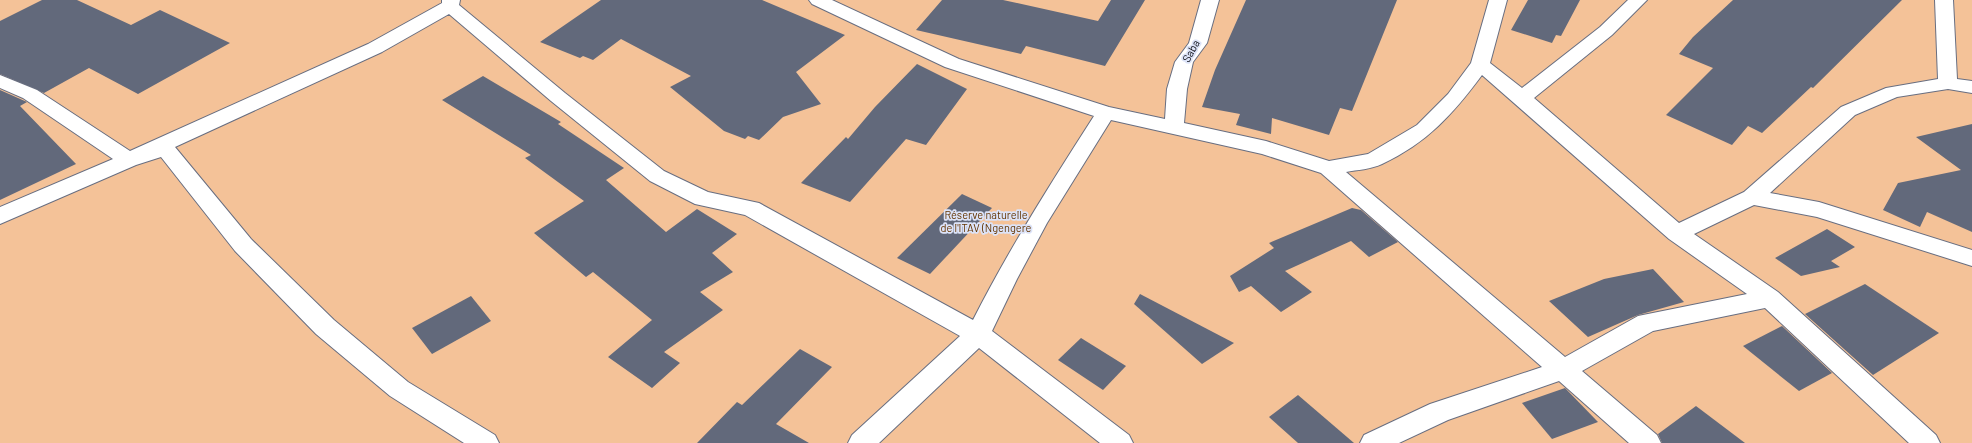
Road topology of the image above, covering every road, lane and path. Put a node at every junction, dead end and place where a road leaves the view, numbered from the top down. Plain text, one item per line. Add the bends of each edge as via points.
1 (818, 0) edge
2 (1210, 0) edge
3 (1498, 0) edge
4 (1638, 0) edge
5 (1944, 0) edge
6 (451, 3) edge
7 (1480, 64) junction
8 (0, 81) edge
9 (1948, 83) junction
10 (1972, 87) edge
11 (1522, 98) junction
12 (1106, 113) junction
13 (1174, 127) junction
14 (129, 160) junction
15 (1328, 168) junction
16 (1752, 197) junction
17 (0, 216) edge
18 (1677, 233) junction
19 (1972, 258) edge
20 (1770, 298) junction
21 (978, 334) junction
22 (1564, 370) junction
23 (486, 443) edge
24 (861, 443) edge
25 (1120, 443) edge
26 (1372, 443) edge
27 (1648, 443) edge
28 (1927, 443) edge

1 - 12 street via 952,64
2 - 13 street, Saba via 1198,43 1184,62 1177,89
3 - 7 street
4 - 11 street via 1606,31
5 - 9 street
6 - 14 street via 375,48
6 - 21 street via 558,97 657,176 703,199 751,208
7 - 11 street
7 - 15 street via 1455,98 1424,130 1374,160
8 - 14 street via 30,94
9 - 10 street
9 - 16 street via 1893,92 1848,112
11 - 18 street
12 - 13 street
12 - 21 street via 1038,220
13 - 15 street via 1266,148
14 - 17 street
14 - 23 street via 165,149 243,244 325,327 399,389
15 - 22 street
16 - 18 street
16 - 19 street via 1819,210
18 - 20 street
20 - 22 street via 1647,323
20 - 28 street
21 - 24 street
21 - 25 street
22 - 26 street via 1439,412
22 - 27 street

